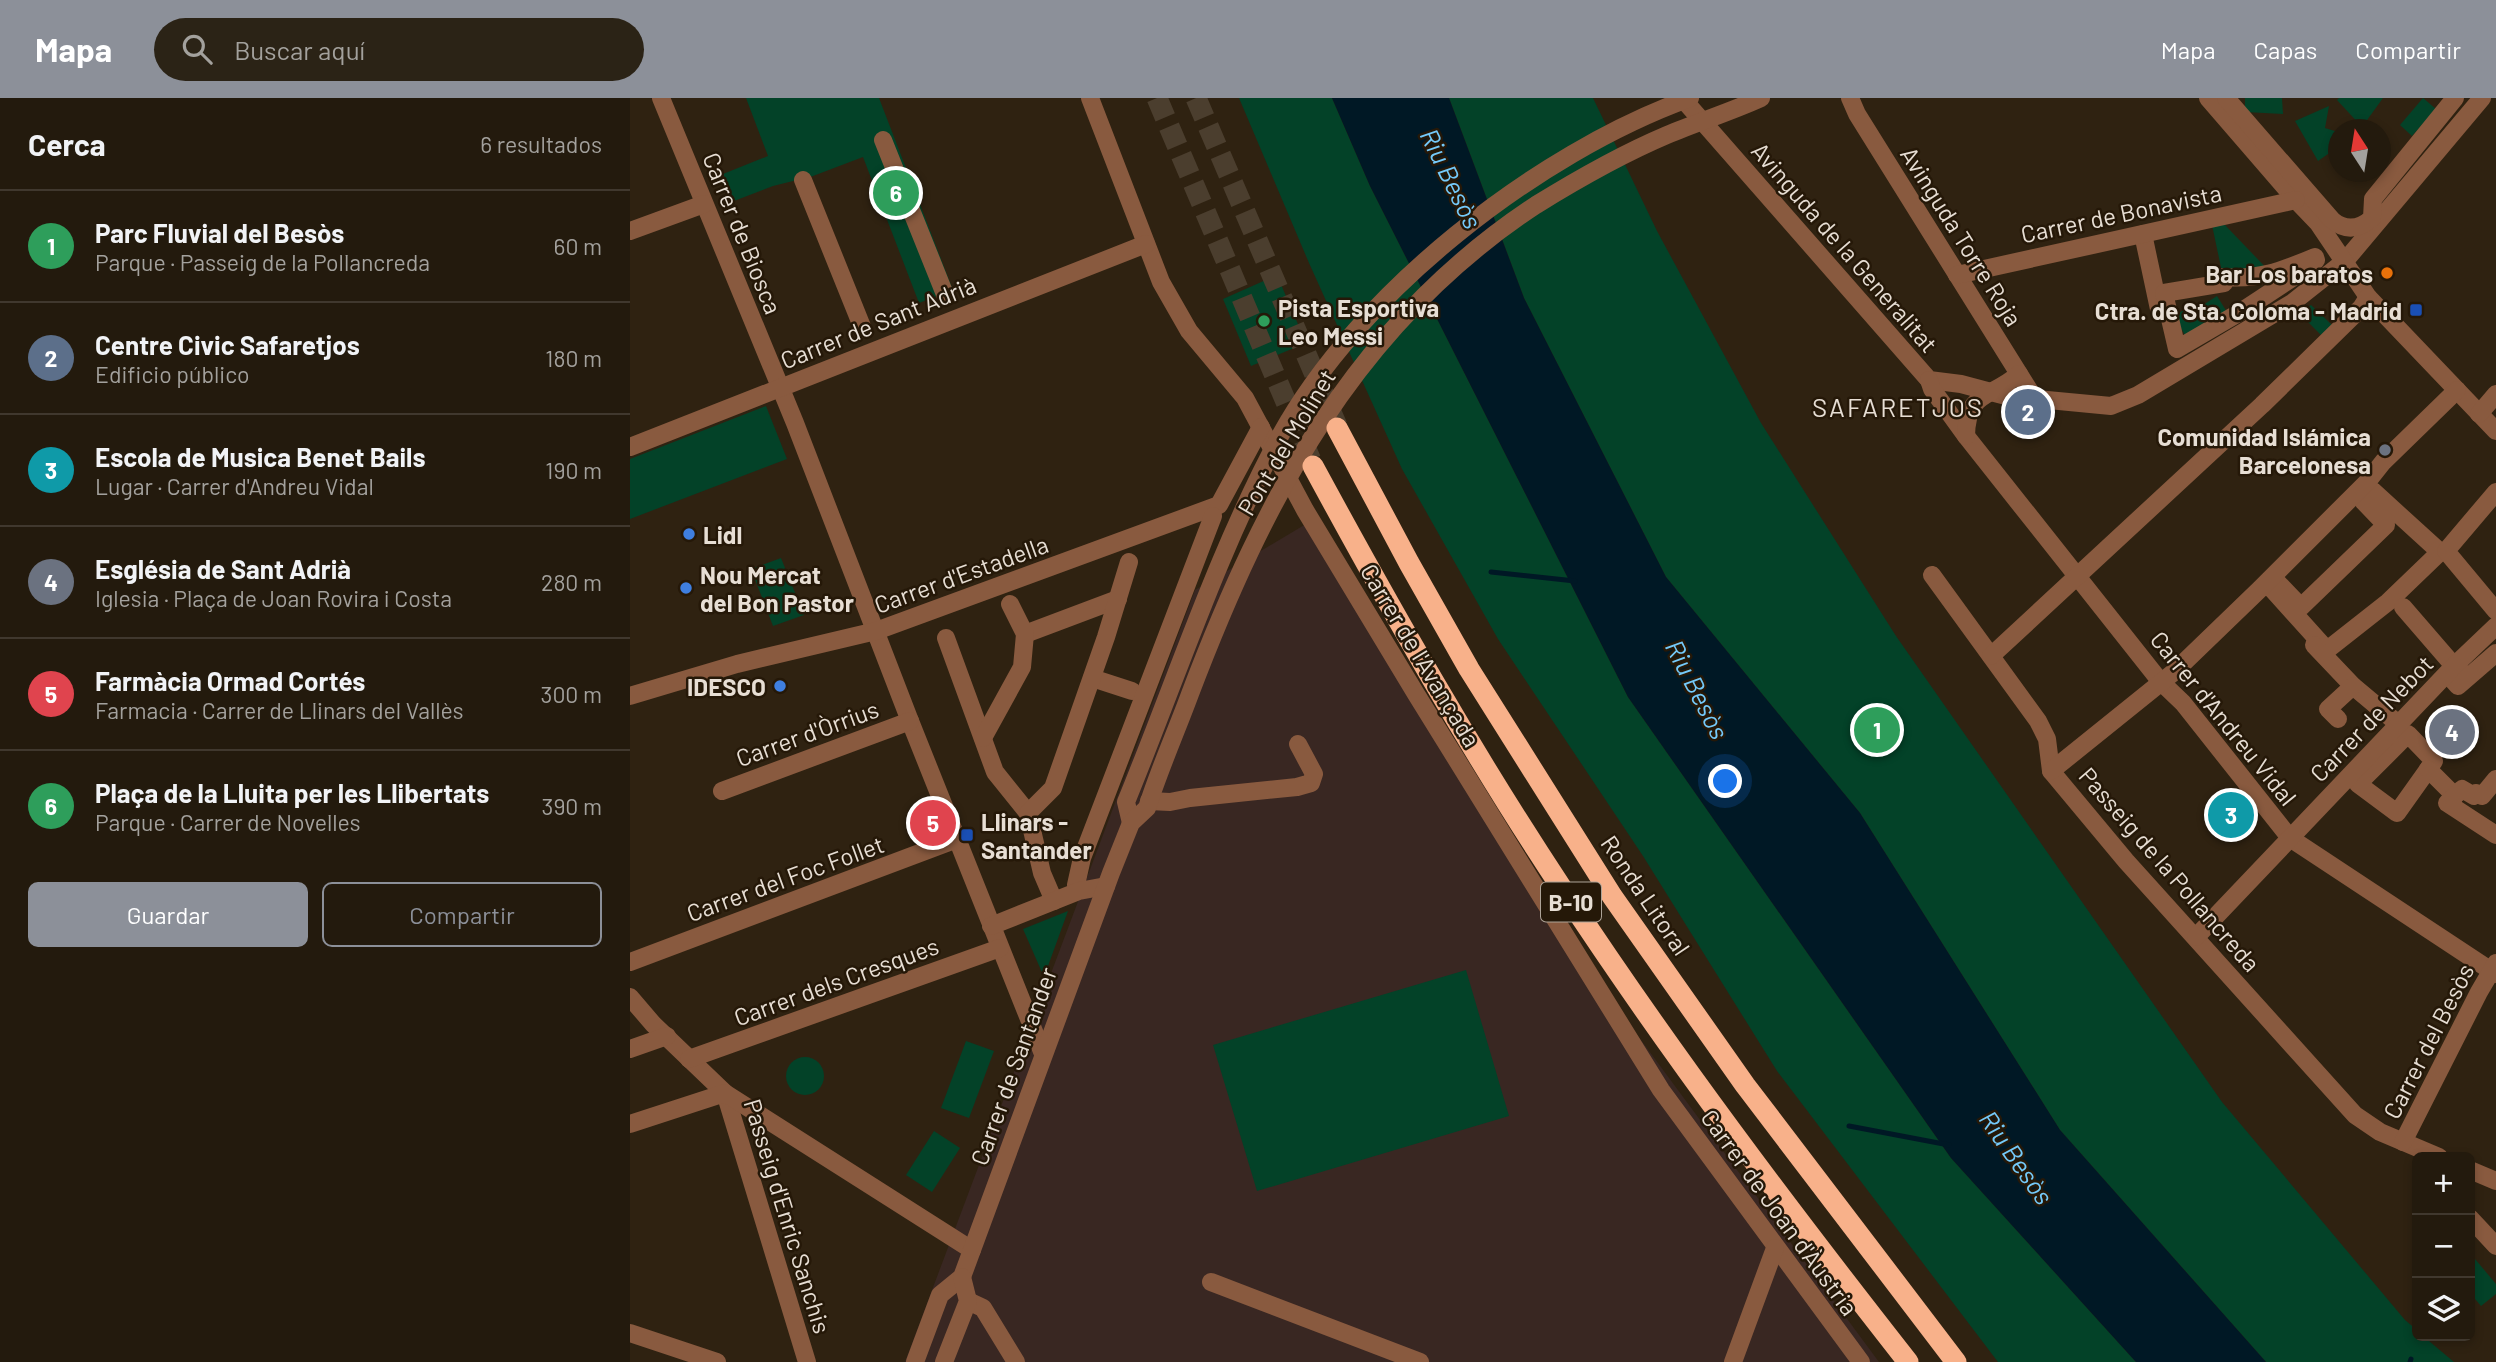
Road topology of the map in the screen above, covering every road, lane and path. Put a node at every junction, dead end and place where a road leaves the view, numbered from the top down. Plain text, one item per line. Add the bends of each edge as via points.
1 (661, 98) edge
2 (1090, 98) edge
3 (1682, 98) edge
4 (1690, 98) edge
5 (1774, 98) edge
6 (1850, 98) edge
7 (2213, 98) edge
8 (2455, 98) edge
9 (2482, 98) edge
10 (1755, 101) edge
11 (883, 140) dead end
12 (803, 180) dead end
13 (2296, 200) junction
14 (704, 204) junction
15 (630, 232) edge
16 (2143, 234) junction
17 (1146, 244) junction
18 (2345, 261) junction
19 (1957, 275) junction
20 (2164, 293) joint
21 (2368, 297) junction
22 (946, 298) dead end
23 (863, 329) dead end
24 (2171, 365) dead end
25 (2019, 374) junction
26 (1929, 380) junction
27 (779, 388) junction
28 (2457, 390) junction
29 (1992, 392) junction
30 (2496, 394) edge
31 (2034, 398) junction
32 (2479, 414) junction
33 (1261, 427) junction
34 (1337, 428) tunnel mouth
35 (2496, 431) edge
36 (1966, 436) junction
37 (630, 447) edge
38 (1313, 466) tunnel mouth
39 (2496, 492) edge
40 (1213, 516) dead end
41 (1129, 562) dead end
42 (1932, 575) dead end
43 (2077, 576) junction
44 (2266, 589) junction
45 (1118, 599) junction
46 (1010, 604) dead end
47 (2403, 607) dead end
48 (2496, 611) edge
49 (2496, 626) edge
50 (876, 631) junction
51 (1025, 634) junction
52 (2496, 636) edge
53 (946, 638) dead end
54 (2496, 653) edge
55 (1991, 656) junction
56 (2454, 666) junction
57 (1092, 678) junction
58 (2160, 681) junction
59 (2353, 686) junction
60 (1132, 691) dead end
61 (630, 696) edge
62 (2338, 719) dead end
63 (910, 721) junction
64 (2396, 722) dead end
65 (983, 738) junction
66 (1298, 744) dead end
67 (2428, 769) junction
68 (2051, 771) junction
69 (2496, 779) edge
70 (722, 792) dead end
71 (2455, 796) junction
72 (1149, 801) junction
73 (1028, 813) junction
74 (1131, 823) junction
75 (2496, 835) edge
76 (2290, 838) junction
77 (957, 839) junction
78 (1108, 879) junction
79 (1076, 885) dead end
80 (1054, 901) junction
81 (991, 926) junction
82 (2196, 937) junction
83 (1000, 948) junction
84 (630, 962) edge
85 (2494, 970) edge
86 (630, 997) edge
87 (667, 1036) junction
88 (630, 1049) edge
89 (1044, 1054) junction
90 (689, 1059) junction
91 (1661, 1090) joint
92 (725, 1093) junction
93 (630, 1124) edge
94 (2403, 1142) junction
95 (2412, 1152) edge
96 (2428, 1152) edge
97 (2475, 1172) edge
98 (2496, 1181) edge
99 (2475, 1223) edge
100 (2496, 1246) edge
101 (1775, 1248) junction
102 (972, 1250) junction
103 (962, 1277) junction
104 (1211, 1282) dead end
105 (968, 1301) junction
106 (630, 1333) edge
107 (1385, 1356) edge
108 (717, 1362) edge
109 (807, 1362) edge
110 (915, 1362) edge
111 (944, 1362) edge
112 (1016, 1362) edge
113 (1420, 1362) edge
114 (1733, 1362) edge
115 (1861, 1362) edge
116 (1908, 1362) edge
117 (1956, 1362) edge

1 - 14 street, Carrer de Biosca
2 - 17 street, Carrer de l'Avançada
3 - 26 street, Avinguda de la Generalitat
4 - 74 street, Pont del Molinet via 1594,143 1511,194 1409,276 1326,368 1282,434 1221,557 1126,802
5 - 10 street, Pont del Molinet
6 - 19 street, Avinguda Torre Roja
7 - 8 street via 2332,220 2351,228 2372,218 2373,198
7 - 13 street
9 - 18 street, Avinguda de la Generalitat
10 - 72 street, Pont del Molinet via 1666,135 1594,170 1535,206 1450,272 1374,349 1334,403 1255,540
11 - 22 street
12 - 23 street
13 - 16 street, Carrer de Bonavista
13 - 18 street
14 - 15 street
14 - 27 street, Carrer de Biosca
16 - 19 street, Carrer de Bonavista
16 - 24 street
17 - 27 street, Carrer de Sant Adrià
17 - 33 street, Carrer de l'Avançada via 1189,331 1245,398
18 - 21 street
18 - 31 street, Avinguda de la Generalitat via 2292,303 2138,396 2112,406
19 - 25 street, Avinguda Torre Roja
20 - 20 street via 2177,349 2316,260 2273,275 2223,277 2224,283
21 - 28 street
21 - 43 street via 2262,405
25 - 29 street
25 - 31 street, Avinguda Torre Roja
26 - 29 street, Avinguda de la Generalitat
26 - 36 street, Carrer d'Andreu Vidal
27 - 37 street, Carrer de Sant Adrià
27 - 50 street, Carrer de Biosca
28 - 32 street
28 - 44 street via 2383,462
29 - 31 street, Avinguda de la Generalitat
29 - 36 street via 1967,415
30 - 32 street
32 - 35 street
33 - 50 street, Carrer d'Estadella via 1219,505
33 - 91 street, Carrer de l'Avançada via 1346,579
34 - 117 highway, Ronda Litoral / B-10 via 1469,669 1612,896 1745,1085
36 - 43 street, Carrer d'Andreu Vidal
38 - 116 highway, B-10 via 1437,689 1563,890 1713,1104
39 - 48 street via 2446,551
40 - 79 street via 1082,858
41 - 45 street
42 - 55 street, Passeig de la Pollancreda
43 - 55 street
43 - 58 street, Carrer d'Andreu Vidal
44 - 44 street via 2327,650 2388,602 2440,552 2373,491 2363,501 2386,525 2301,607 2278,583
44 - 58 street
44 - 59 street
45 - 51 street
45 - 57 street
46 - 51 street
47 - 56 street
49 - 56 street, Carrer de Nebot
50 - 61 street, Carrer d'Estadella via 737,664
50 - 63 street, Carrer de Biosca
51 - 65 street via 1022,667
52 - 54 street via 2486,639 2450,677 2459,686
53 - 65 street
55 - 68 street, Passeig de la Pollancreda via 2038,721 2047,739
56 - 76 street, Carrer de Nebot
57 - 60 street
57 - 73 street via 1053,788
58 - 68 street
58 - 76 street, Carrer d'Andreu Vidal via 2183,703
59 - 62 street via 2328,709
59 - 64 street
63 - 70 street, Carrer d'Òrrius
63 - 77 street, Carrer de Biosca
65 - 73 street via 995,772
66 - 72 street via 1314,774 1311,783
67 - 67 street via 2397,813 2358,785 2408,734 2434,761
67 - 71 street
68 - 82 street, Passeig de la Pollancreda
69 - 71 street via 2482,796 2462,789
71 - 75 street via 2447,803
72 - 74 street, Pont del Molinet
73 - 80 street via 1042,873
74 - 78 street, Pont del Molinet
76 - 82 street, Carrer de Nebot
76 - 85 street, Carrer d'Andreu Vidal
77 - 81 street, Carrer de Biosca
77 - 84 street, Carrer del Foc Follet
78 - 80 street
78 - 89 street, Carrer de Santander
80 - 81 street
81 - 83 street, Carrer de Biosca
82 - 94 street, Passeig de la Pollancreda via 2355,1115
83 - 89 street, Carrer de Biosca
83 - 90 street, Carrer dels Cresques
85 - 94 street, Carrer del Besòs
86 - 87 street, Passeig d'Enric Sanchis
87 - 88 street
87 - 90 street, Passeig d'Enric Sanchis
89 - 102 street, Carrer de Santander
90 - 92 street, Passeig d'Enric Sanchis
91 - 101 street, Carrer de Joan d'Àustria
92 - 93 street
92 - 102 street
92 - 109 street, Passeig d'Enric Sanchis
94 - 95 street, Passeig de la Pollancreda
94 - 96 street
97 - 98 street
99 - 100 street
101 - 114 street
101 - 115 street, Carrer de Joan d'Àustria
102 - 103 street, Carrer de Santander
103 - 105 street
103 - 110 street, Carrer de Santander via 940,1295
104 - 107 street
105 - 111 street
105 - 112 street via 982,1308
106 - 108 street
107 - 113 street

